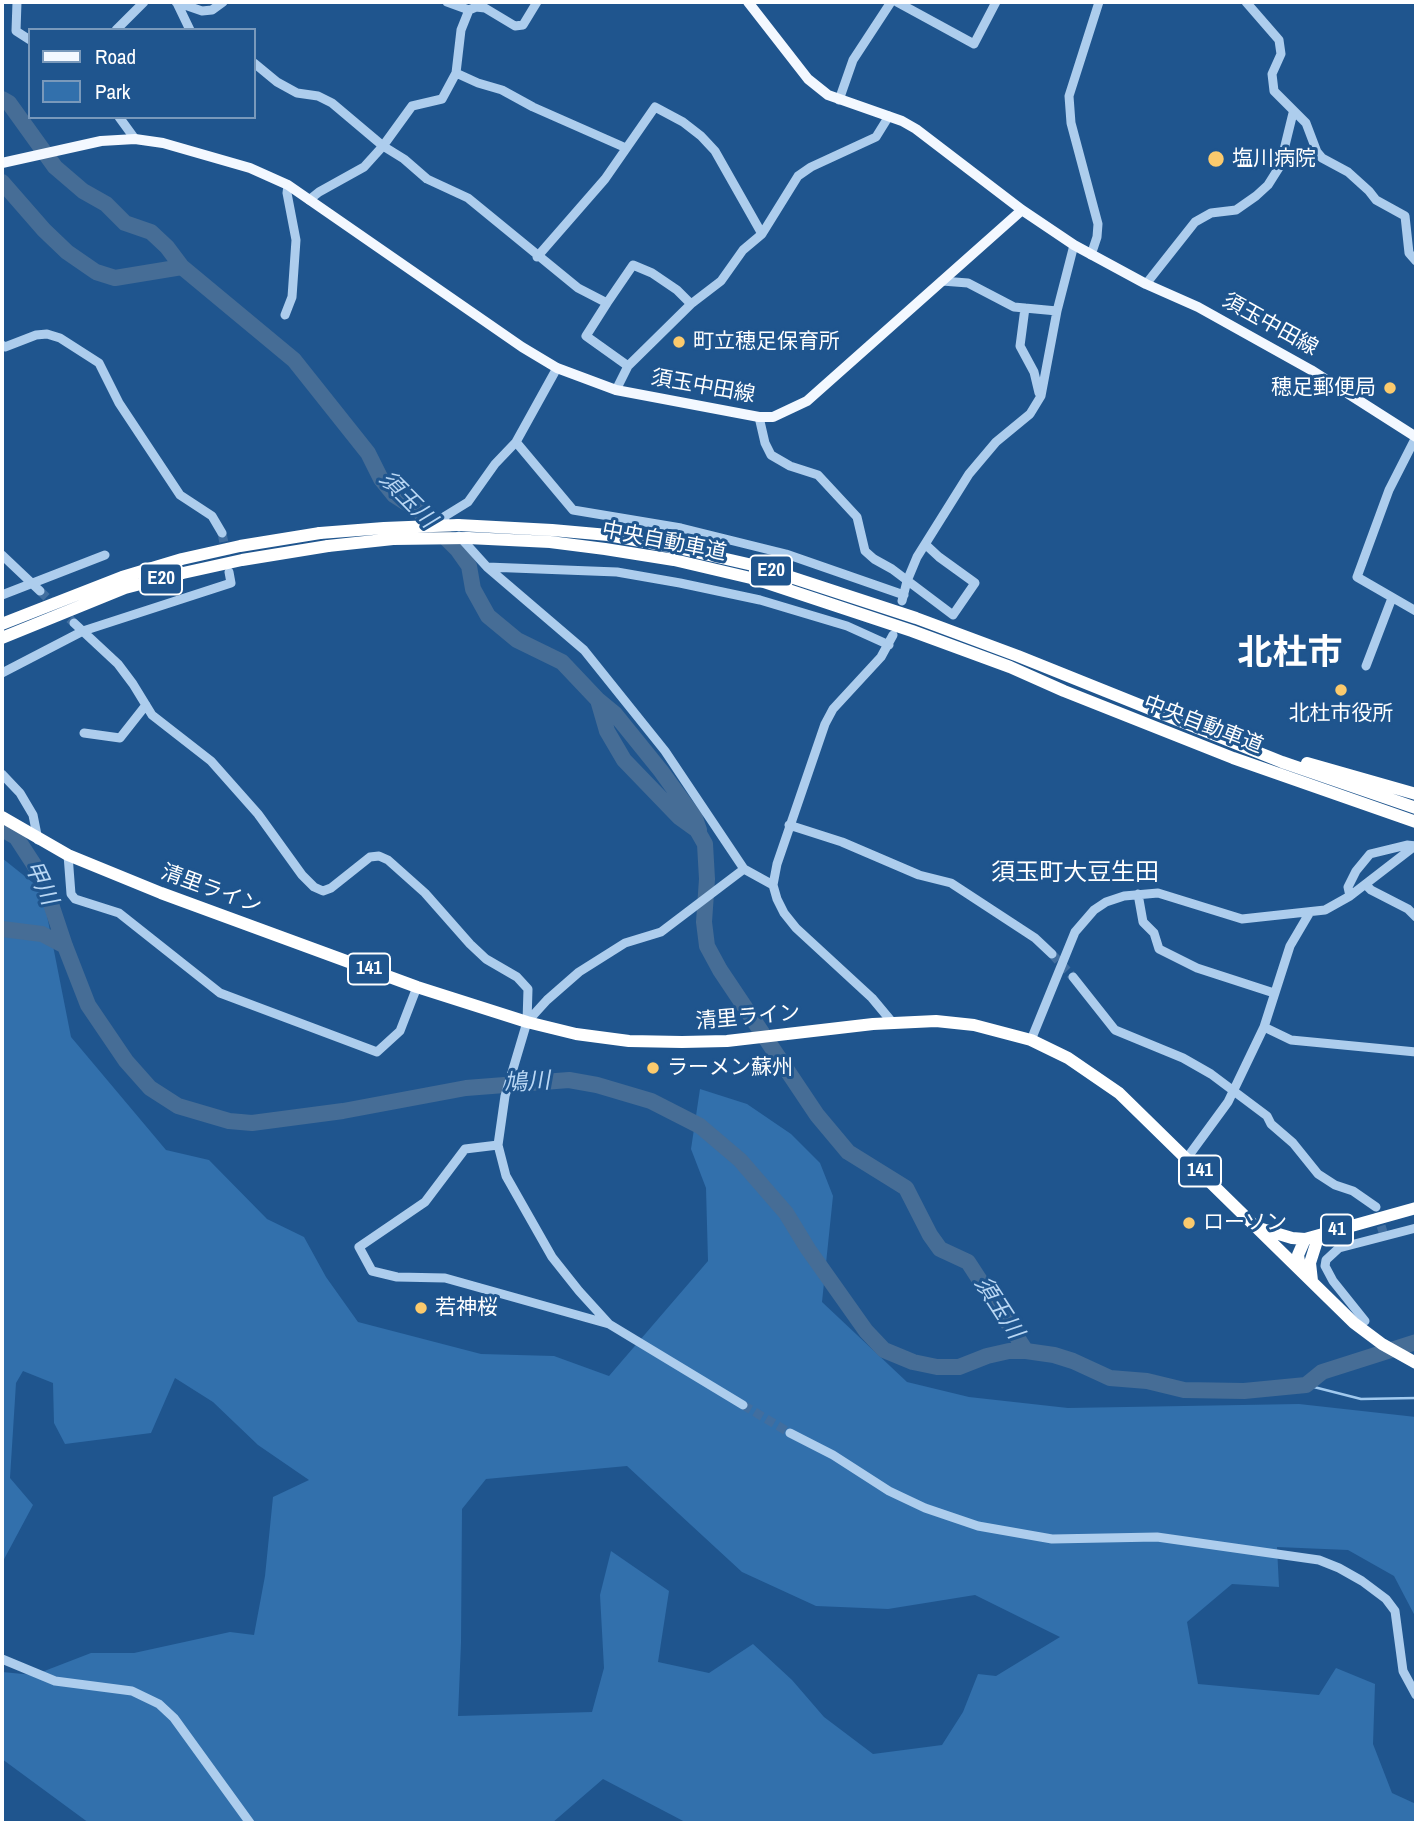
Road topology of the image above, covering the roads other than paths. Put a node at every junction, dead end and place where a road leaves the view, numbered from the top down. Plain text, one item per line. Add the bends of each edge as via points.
1 (16, 2) edge
2 (144, 2) edge
3 (176, 2) edge
4 (223, 2) edge
5 (447, 2) edge
6 (537, 2) edge
7 (891, 2) edge
8 (897, 2) edge
9 (996, 2) edge
10 (1099, 2) edge
11 (1246, 2) edge
12 (754, 4) edge
13 (469, 10) junction
14 (118, 28) edge
15 (189, 28) edge
16 (28, 39) edge
17 (256, 65) edge
18 (456, 73) junction
19 (839, 100) junction
20 (1293, 113) junction
21 (888, 116) junction
22 (120, 119) edge
23 (135, 139) junction
24 (383, 146) junction
25 (626, 148) junction
26 (2, 163) edge
27 (288, 185) junction
28 (309, 200) junction
29 (1022, 210) junction
30 (762, 234) junction
31 (1074, 245) junction
32 (1091, 255) junction
33 (537, 257) junction
34 (1416, 261) edge
35 (942, 281) junction
36 (1146, 284) junction
37 (607, 303) junction
38 (691, 304) junction
39 (1025, 308) junction
40 (1057, 311) junction
41 (285, 315) dead end
42 (2, 345) edge
43 (628, 366) junction
44 (557, 368) junction
45 (615, 390) junction
46 (1039, 398) junction
47 (759, 417) junction
48 (1416, 437) edge
49 (516, 442) junction
50 (222, 533) tunnel mouth
51 (925, 544) junction
52 (2, 555) edge
53 (105, 555) dead end
54 (487, 567) junction
55 (229, 572) dead end
56 (907, 581) junction
57 (37, 588) junction
58 (2, 595) edge
59 (1392, 598) junction
60 (1416, 611) edge
61 (74, 623) tunnel mouth
62 (2, 624) edge
63 (83, 631) junction
64 (893, 635) dead end
65 (2, 638) edge
66 (889, 645) junction
67 (1366, 666) dead end
68 (2, 673) edge
69 (146, 705) junction
70 (84, 733) dead end
71 (1239, 745) junction
72 (2, 774) edge
73 (1416, 794) edge
74 (1416, 808) edge
75 (2, 817) edge
76 (1416, 822) edge
77 (789, 825) junction
78 (38, 840) junction
79 (1416, 846) edge
80 (68, 855) junction
81 (744, 869) junction
82 (773, 885) junction
83 (1366, 885) junction
84 (1138, 894) junction
85 (1350, 896) junction
86 (1310, 912) junction
87 (1416, 917) edge
88 (1052, 954) tunnel mouth
89 (1073, 977) tunnel mouth
90 (417, 986) junction
91 (1274, 993) junction
92 (527, 1022) junction
93 (892, 1023) junction
94 (1264, 1027) junction
95 (1031, 1040) junction
96 (1416, 1052) edge
97 (1233, 1091) junction
98 (498, 1145) junction
99 (1187, 1158) junction
100 (1376, 1208) tunnel mouth
101 (1416, 1208) edge
102 (1416, 1216) edge
103 (1258, 1227) junction
104 (1416, 1228) edge
105 (1274, 1243) junction
106 (1307, 1243) junction
107 (1300, 1268) junction
108 (1312, 1281) junction
109 (1359, 1322) junction
110 (609, 1324) junction
111 (1416, 1363) edge
112 (743, 1405) tunnel mouth
113 (790, 1433) tunnel mouth
114 (2, 1659) edge
115 (1416, 1695) edge
116 (250, 1823) edge

1 - 16 street via 16,31
2 - 14 street
3 - 4 street via 201,11
3 - 15 street
5 - 13 street
6 - 13 street via 523,25 515,26 485,8
7 - 19 street via 853,60
8 - 9 street via 974,44
10 - 32 street via 1069,96 1098,224
11 - 20 street via 1279,40 1281,54 1271,83
12 - 19 main road via 808,79
13 - 18 street via 461,30
17 - 24 street via 297,93 332,103
18 - 24 street via 442,99 412,106
18 - 25 street
19 - 21 main road
20 - 34 street via 1306,123 1322,158 1405,216 1409,253
20 - 36 street via 1280,166 1268,185 1236,210 1211,213 1195,222
21 - 29 main road via 916,129
21 - 30 street via 876,137 798,176
22 - 23 street
23 - 26 main road, 須玉中田線 via 101,141
23 - 27 main road, 須玉中田線 via 250,168
24 - 28 street via 364,167
24 - 33 street via 427,179 468,198
25 - 30 street via 655,107 683,122 715,151
25 - 33 street
27 - 28 main road, 須玉中田線
27 - 41 street via 296,240 292,297
28 - 44 main road, 須玉中田線
29 - 31 main road, 須玉中田線
29 - 35 main road, 須玉中田線
30 - 38 street via 743,250 721,281
31 - 32 main road, 須玉中田線
31 - 40 street
32 - 36 main road, 須玉中田線
33 - 37 street
35 - 39 street via 968,283 1000,301
35 - 47 main road, 須玉中田線 via 807,401 772,417
36 - 48 main road, 須玉中田線 via 1198,307 1311,370
37 - 38 street via 633,265 652,273
37 - 43 street via 586,336
38 - 43 street
39 - 40 street
39 - 46 street via 1020,346 1034,372
40 - 46 street
42 - 50 street via 47,334 99,363 119,403 180,495 212,516
43 - 45 street
44 - 45 main road, 須玉中田線
44 - 49 street
45 - 47 main road, 須玉中田線
46 - 51 street via 1030,414 996,442 969,474
47 - 56 street via 771,455 818,475 857,517 865,551
48 - 59 street via 1389,489 1357,577
49 - 54 street via 468,502 442,518
49 - 56 street via 573,510 681,528 786,554 903,598
51 - 56 street
51 - 56 street via 975,583 953,615
52 - 57 street
53 - 57 street
54 - 66 street via 617,572 680,583 772,604 846,626
54 - 81 street via 584,650 665,751
55 - 63 street via 231,583
57 - 58 street
59 - 60 street
59 - 67 street
61 - 63 street
62 - 71 highway, 中央自動車道 / E20, bridge via 121,576 240,546 320,533 458,525 608,535 757,566 916,618
63 - 68 street
63 - 69 street via 118,664
64 - 66 street
65 - 76 highway, 中央自動車道 / E20, bridge via 125,589 219,565 328,546 468,538 605,549 755,579 912,631 1233,758
66 - 77 street via 833,709
69 - 70 street via 120,738
69 - 92 street via 152,715 211,761 314,887 331,888 370,857 388,860 470,944 528,989
71 - 73 highway
71 - 74 highway, 中央自動車道 / E20
72 - 78 street via 33,815
75 - 78 highway, 清里ライン / 141
77 - 82 street
77 - 88 street via 951,883
78 - 80 highway, 清里ライン / 141
79 - 83 street
79 - 85 street via 1370,854 1348,887
80 - 90 highway, 清里ライン / 141
80 - 90 street via 75,899 119,913 220,993 377,1052 400,1031
81 - 82 street
81 - 92 street via 661,932 625,943 579,972
82 - 93 street via 776,899 796,928 872,998
83 - 85 street
83 - 87 street
84 - 86 street via 1167,895 1241,919
84 - 91 street via 1143,922 1154,933 1159,948 1197,968
84 - 95 street via 1106,902 1075,932
85 - 86 street via 1325,910
86 - 91 street via 1290,946
89 - 97 street via 1115,1030 1183,1058
90 - 92 highway, 清里ライン / 141
91 - 94 street
92 - 93 highway, 清里ライン / 141 via 629,1041 681,1042
92 - 98 street via 505,1097
93 - 95 highway, 清里ライン / 141 via 974,1025
94 - 96 street via 1291,1040
94 - 97 street
95 - 99 highway, 清里ライン / 141 via 1069,1058 1119,1093
97 - 99 street
97 - 100 street via 1267,1116 1318,1174
98 - 110 street via 506,1176 552,1257
98 - 110 street via 465,1149 425,1202 359,1247 372,1271 397,1277 445,1278
99 - 103 highway, 清里ライン / 141
101 - 106 highway, 41
102 - 106 highway, 41
103 - 105 highway, 清里ライン / 141
103 - 106 highway, 41
104 - 109 street via 1339,1248 1326,1260 1325,1266
105 - 106 highway, 41
105 - 107 highway, 清里ライン / 141
106 - 107 highway via 1298,1255
106 - 108 highway
107 - 108 highway, 清里ライン / 141
108 - 109 highway, 清里ライン / 141
109 - 111 highway, 清里ライン / 141 via 1382,1344
110 - 112 street
113 - 115 street via 889,1491 978,1526 1052,1539 1157,1537 1320,1560 1362,1581 1395,1611 1403,1671
114 - 116 street via 55,1681 132,1691 159,1704 174,1717

